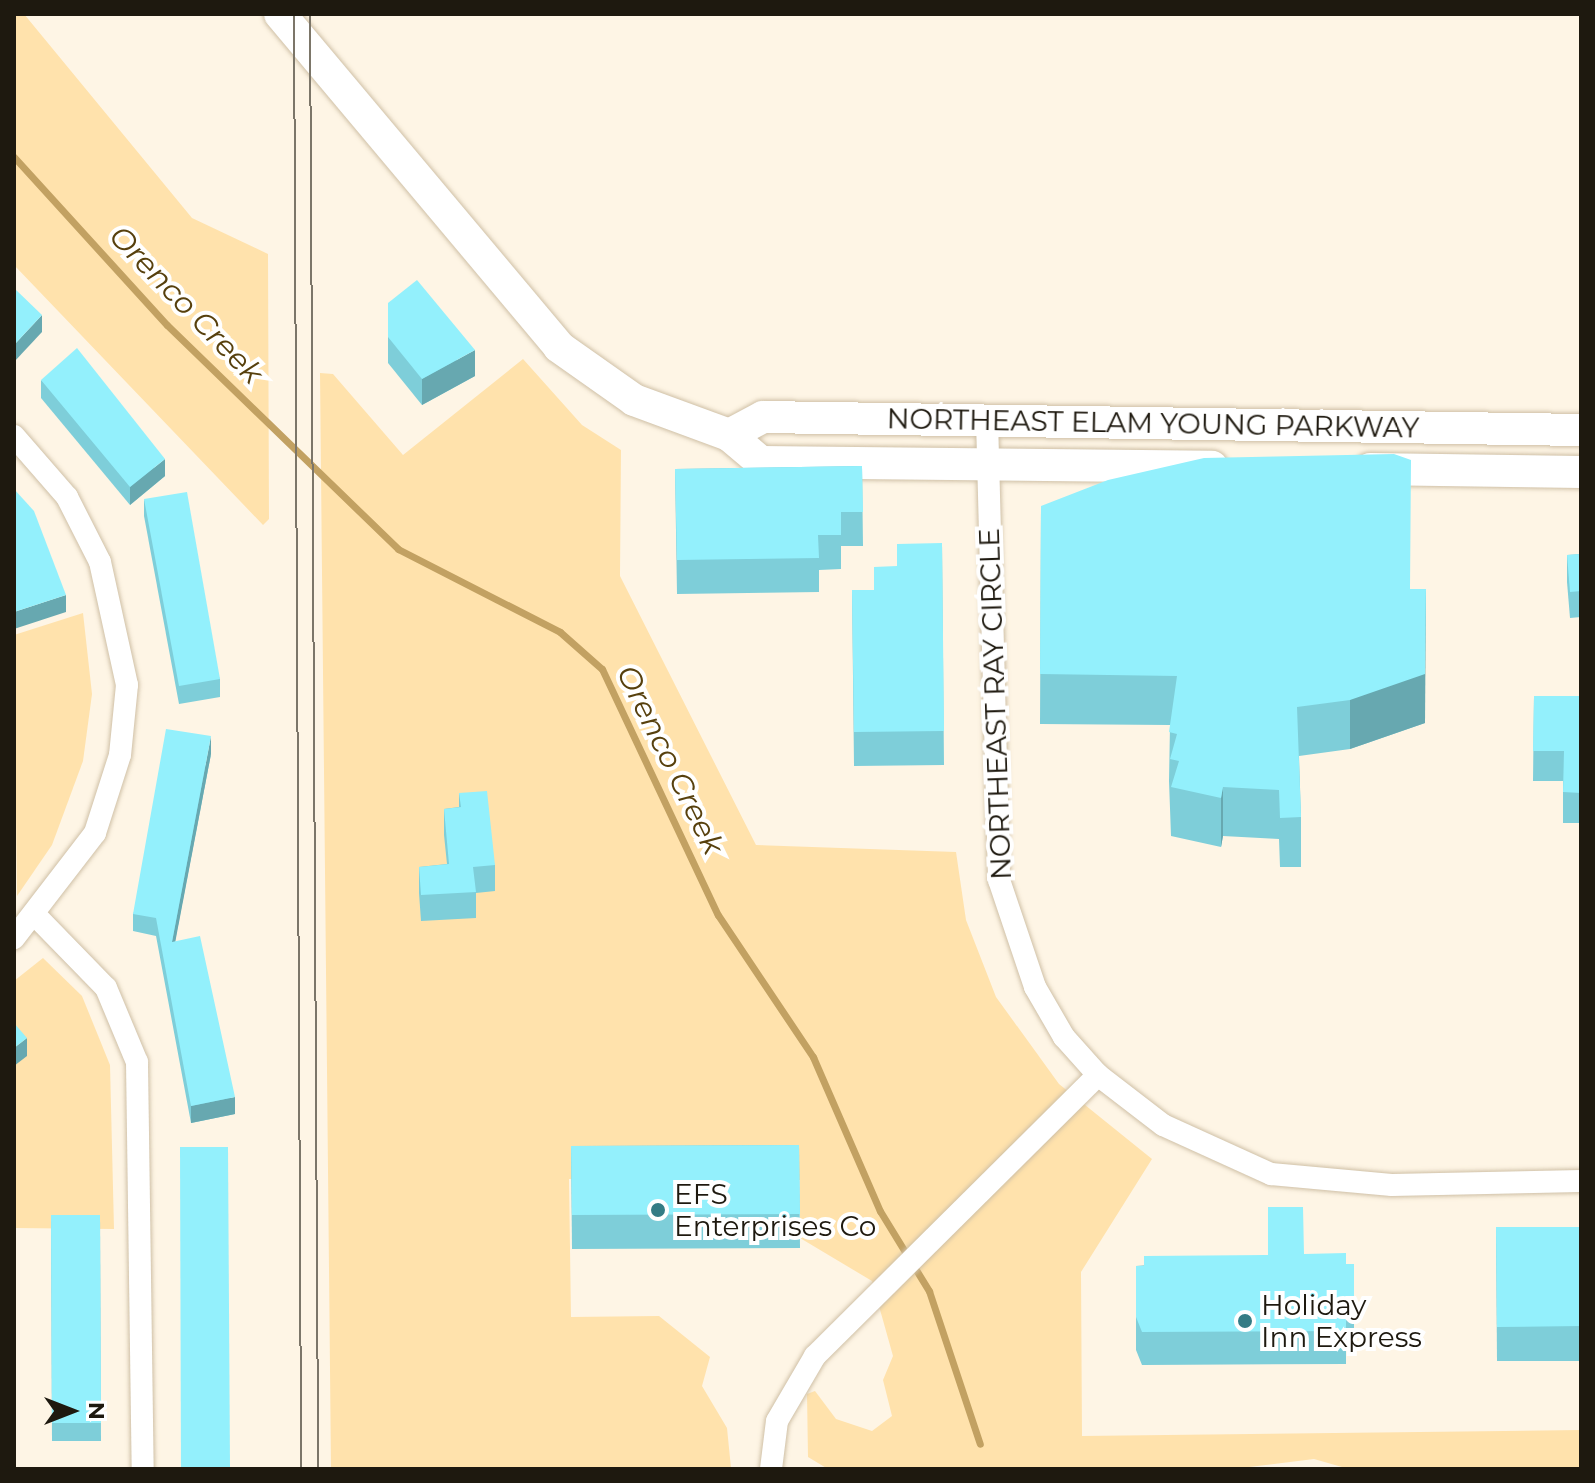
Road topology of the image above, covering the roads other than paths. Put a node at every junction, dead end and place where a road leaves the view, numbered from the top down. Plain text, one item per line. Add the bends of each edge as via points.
1 (280, 14) edge
2 (987, 419) junction
3 (1581, 430) edge
4 (729, 435) junction
5 (14, 436) edge
6 (988, 464) junction
7 (1246, 468) edge
8 (1341, 469) edge
9 (1581, 472) edge
10 (36, 916) junction
11 (14, 938) edge
12 (1098, 1075) junction
13 (1581, 1181) edge
14 (143, 1469) edge
15 (771, 1469) edge

1 - 4 street, NORTHEAST ELAM YOUNG PARKWAY via 559,347 634,400
2 - 3 street, NORTHEAST ELAM YOUNG PARKWAY
2 - 4 street, NORTHEAST ELAM YOUNG PARKWAY via 763,417
2 - 6 street, NORTHEAST RAY CIRCLE
4 - 6 street, NORTHEAST ELAM YOUNG PARKWAY via 761,462
5 - 10 street via 67,497 100,562 127,685 120,755 95,833
6 - 7 street, NORTHEAST ELAM YOUNG PARKWAY
6 - 12 street, NORTHEAST RAY CIRCLE via 999,880 1035,987
8 - 9 street, NORTHEAST ELAM YOUNG PARKWAY
10 - 11 street
10 - 14 street via 106,988 137,1062
12 - 13 street, NORTHEAST RAY CIRCLE via 1163,1125 1271,1174 1377,1185
12 - 15 street via 857,1311 787,1394

